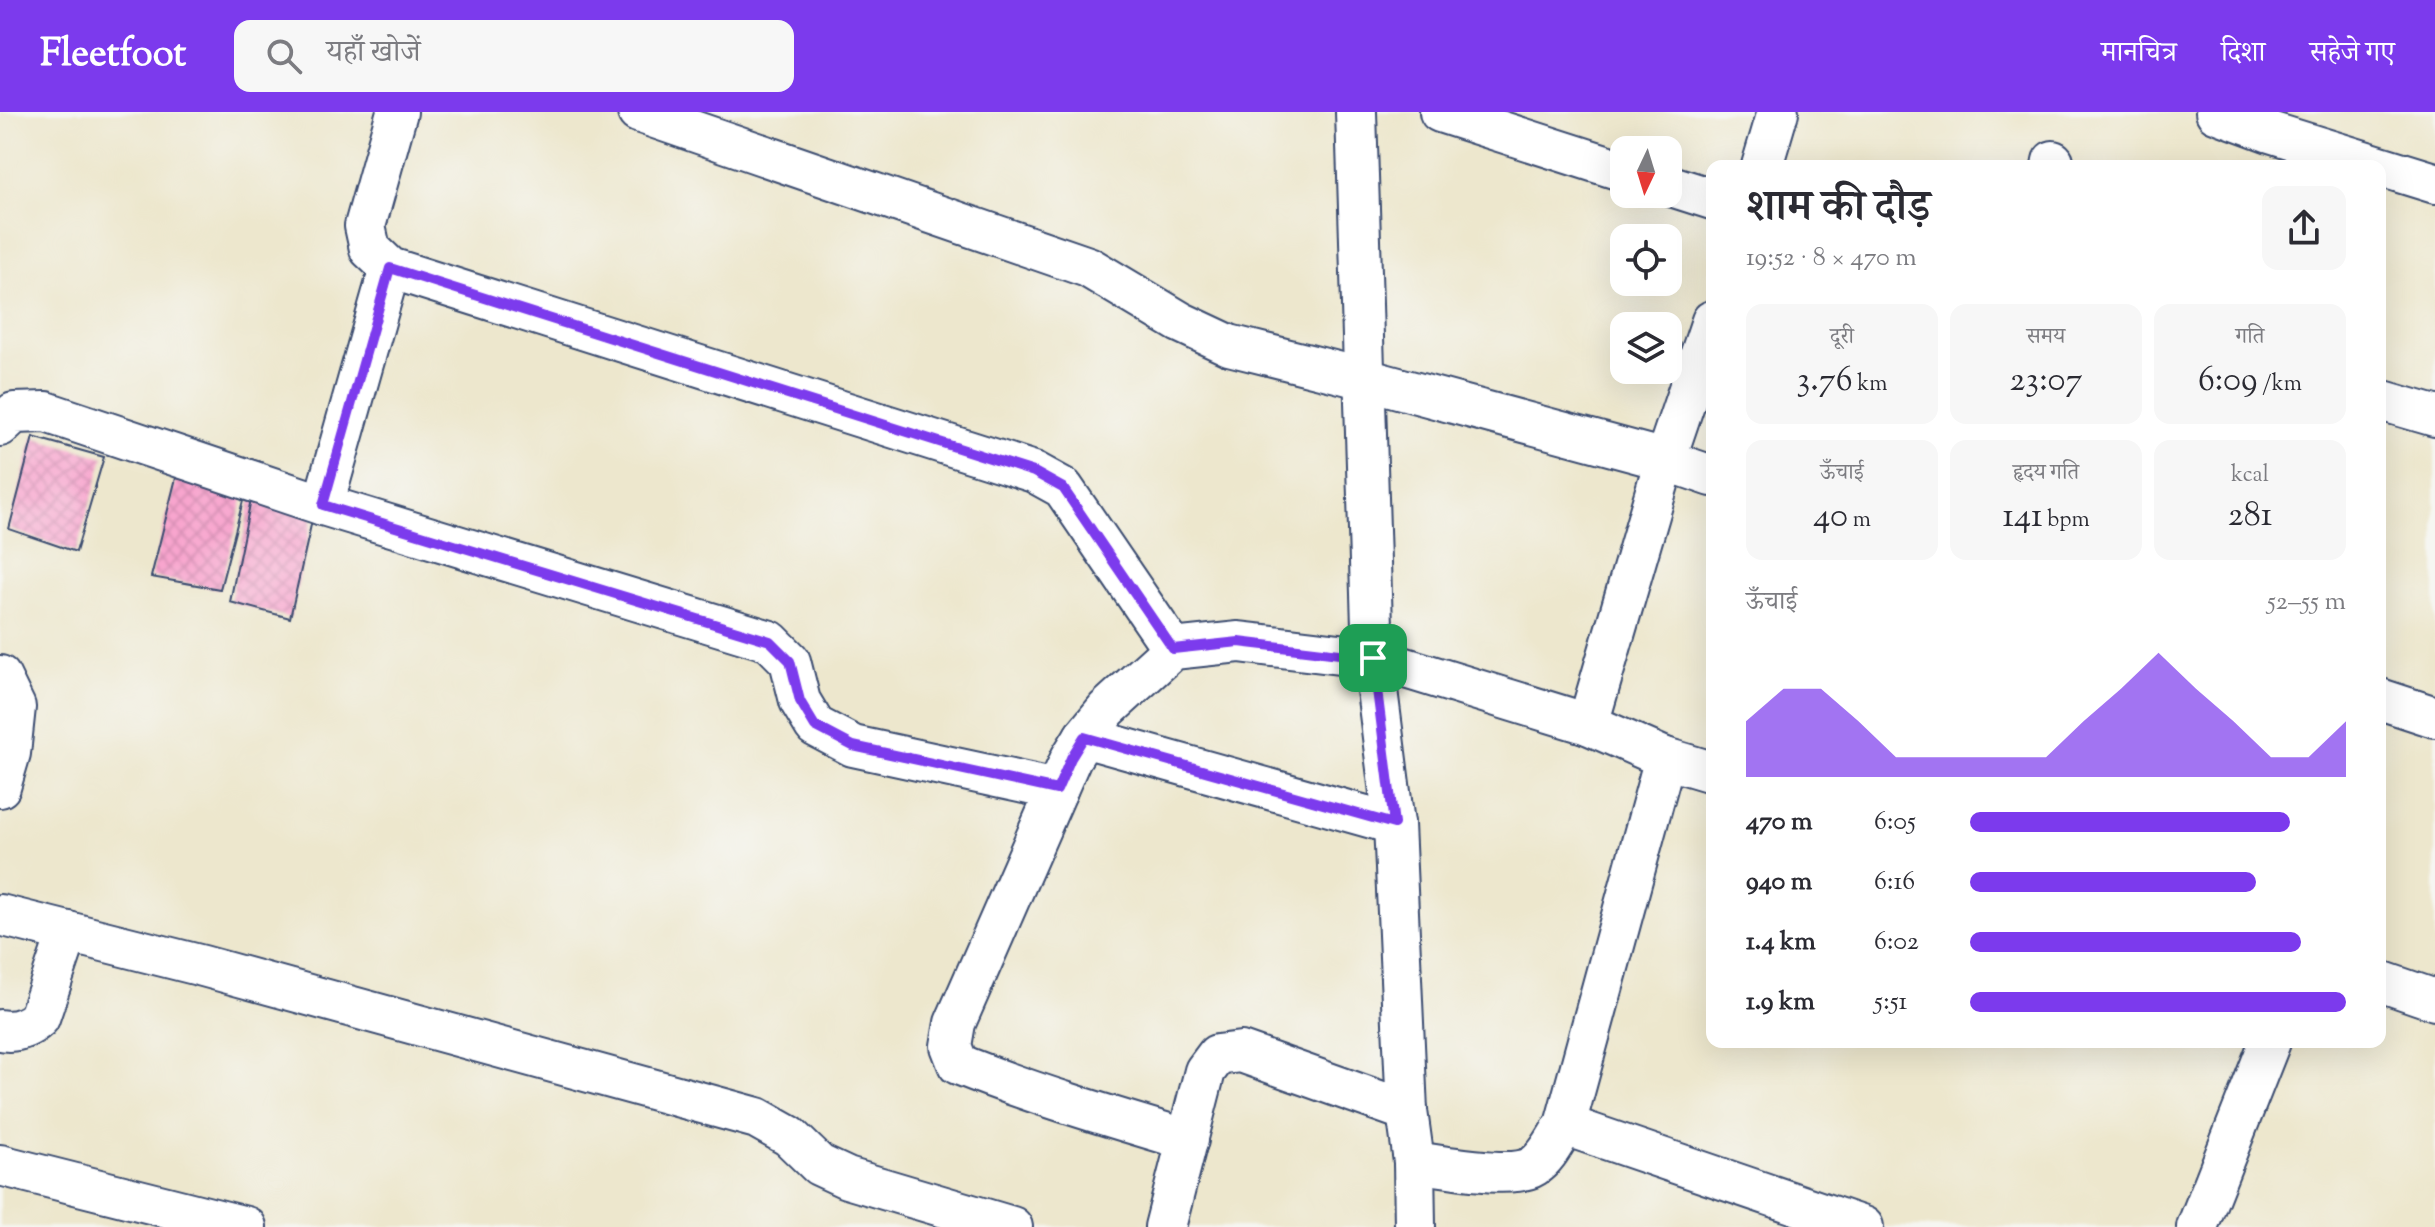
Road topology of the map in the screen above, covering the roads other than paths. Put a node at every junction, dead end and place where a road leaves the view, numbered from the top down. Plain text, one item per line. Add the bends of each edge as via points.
1 (397, 112) edge
2 (638, 112) edge
3 (1356, 112) edge
4 (1440, 112) edge
5 (1778, 112) edge
6 (2216, 112) edge
7 (2294, 153) edge
8 (1764, 160) edge
9 (2327, 160) edge
10 (1610, 167) edge
11 (2386, 173) edge
12 (2435, 183) edge
13 (1682, 189) edge
14 (1706, 197) edge
15 (390, 268) junction
16 (1706, 339) edge
17 (1365, 379) junction
18 (2386, 402) edge
19 (2435, 416) edge
20 (0, 426) edge
21 (1665, 460) junction
22 (1706, 474) edge
23 (323, 505) junction
24 (1173, 649) junction
25 (1373, 658) junction
26 (0, 676) edge
27 (2386, 701) edge
28 (2435, 717) edge
29 (1588, 724) junction
30 (1084, 737) junction
31 (1665, 758) junction
32 (1706, 770) edge
33 (0, 787) edge
34 (1057, 790) junction
35 (1394, 824) junction
36 (0, 915) edge
37 (68, 932) junction
38 (2386, 983) edge
39 (2435, 1000) edge
40 (0, 1030) edge
41 (2268, 1048) edge
42 (1407, 1111) junction
43 (1565, 1125) junction
44 (1188, 1140) junction
45 (1414, 1162) junction
46 (0, 1165) edge
47 (888, 1210) edge
48 (1845, 1224) edge
49 (246, 1227) edge
50 (1012, 1227) edge
51 (1165, 1227) edge
52 (1415, 1227) edge
53 (2197, 1227) edge

1 - 15 street via 365,226 370,249
2 - 17 street via 1088,267 1229,345
3 - 17 street
4 - 10 street
5 - 8 street
6 - 7 street
7 - 9 street
11 - 12 street
13 - 14 street
15 - 23 street
15 - 24 street via 1034,472 1063,488
16 - 21 street
17 - 21 street
17 - 25 street
18 - 19 street
20 - 23 street via 14,413 46,412
21 - 22 street
21 - 29 street
23 - 34 street via 770,641 790,661 800,701 815,726 840,740
24 - 25 street via 1239,642
24 - 30 street
25 - 29 street
25 - 35 street
26 - 33 street via 15,707
27 - 28 street
29 - 31 street
30 - 34 street
30 - 35 street
31 - 32 street
31 - 43 street
34 - 44 street via 955,1023 951,1046 958,1064
35 - 42 street
36 - 37 street
37 - 40 street via 39,1018 28,1027
37 - 47 street via 757,1118
38 - 39 street
41 - 53 street
42 - 44 street via 1241,1052 1217,1055 1205,1071
42 - 45 street
43 - 45 street via 1533,1167 1508,1173
43 - 48 street
44 - 51 street
45 - 52 street
46 - 49 street
47 - 50 street

